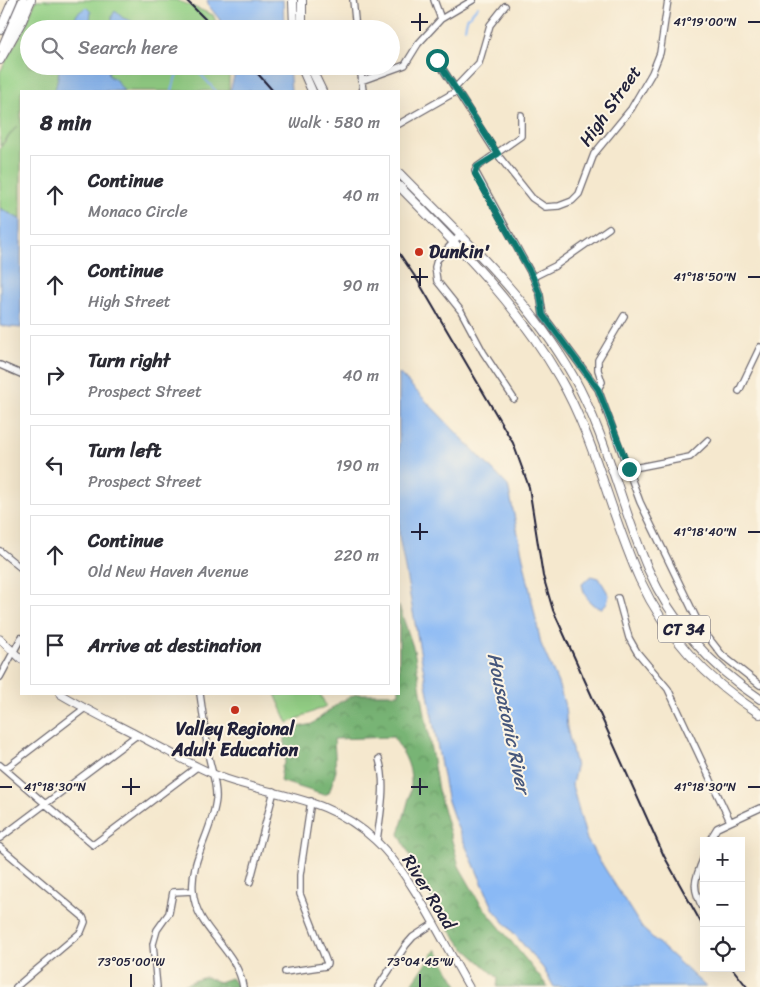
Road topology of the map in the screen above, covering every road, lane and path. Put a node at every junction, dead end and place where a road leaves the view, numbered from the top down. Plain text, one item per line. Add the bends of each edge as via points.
1 (13, 0) edge
2 (23, 0) edge
3 (31, 0) edge
4 (293, 0) edge
5 (302, 0) edge
6 (353, 0) edge
7 (434, 0) edge
8 (473, 0) edge
9 (668, 0) edge
10 (505, 6) dead end
11 (298, 14) junction
12 (441, 19) junction
13 (22, 20) edge
14 (296, 20) edge
15 (300, 20) edge
16 (355, 20) edge
17 (20, 25) edge
18 (0, 30) edge
19 (0, 52) edge
20 (0, 60) edge
21 (437, 60) dead end
22 (400, 66) edge
23 (305, 75) edge
24 (314, 75) edge
25 (361, 75) edge
26 (377, 75) edge
27 (361, 81) junction
28 (456, 89) junction
29 (312, 90) edge
30 (322, 90) edge
31 (363, 90) edge
32 (521, 115) dead end
33 (400, 123) edge
34 (498, 154) junction
35 (400, 174) edge
36 (400, 187) edge
37 (609, 228) dead end
38 (460, 235) junction
39 (454, 242) junction
40 (533, 277) junction
41 (624, 316) dead end
42 (540, 317) junction
43 (527, 327) junction
44 (760, 347) edge
45 (0, 365) edge
46 (20, 374) edge
47 (598, 389) junction
48 (739, 391) dead end
49 (514, 398) dead end
50 (708, 440) dead end
51 (629, 469) junction
52 (636, 537) junction
53 (625, 541) junction
54 (0, 551) edge
55 (20, 567) edge
56 (618, 598) dead end
57 (0, 639) edge
58 (20, 640) edge
59 (15, 653) junction
60 (20, 658) edge
61 (0, 677) edge
62 (759, 684) edge
63 (62, 695) edge
64 (200, 695) edge
65 (760, 699) edge
66 (85, 708) junction
67 (760, 714) edge
68 (137, 735) junction
69 (379, 759) dead end
70 (3, 767) edge
71 (197, 767) junction
72 (213, 773) junction
73 (274, 792) junction
74 (311, 801) junction
75 (45, 804) junction
76 (760, 808) edge
77 (730, 821) junction
78 (711, 837) edge
79 (0, 838) edge
80 (376, 841) junction
81 (0, 847) edge
82 (700, 869) edge
83 (250, 882) dead end
84 (192, 891) junction
85 (700, 903) edge
86 (433, 924) junction
87 (284, 972) dead end
88 (16, 987) edge
89 (157, 987) edge
90 (243, 987) edge
91 (378, 987) edge
92 (469, 987) edge

1 - 18 highway
2 - 19 highway
3 - 13 highway
4 - 11 highway
5 - 11 highway
6 - 16 street
7 - 12 street
8 - 12 street
9 - 34 street, High Street via 660,53 652,73 631,109 594,154 584,185 575,198 559,206 548,208 539,205
10 - 28 street via 490,25 479,62
11 - 14 highway
11 - 15 highway
12 - 22 street
17 - 20 highway
21 - 28 street, High Street
23 - 29 highway
24 - 30 highway
25 - 27 street
26 - 27 street
27 - 31 street
28 - 33 street
28 - 34 street, High Street
32 - 34 street via 521,136
34 - 40 street via 477,167 475,174
35 - 38 highway, CT 34
36 - 39 highway, CT 34
37 - 40 street via 562,262
38 - 39 street
38 - 42 highway, CT 34
39 - 43 highway, CT 34 via 492,282
39 - 49 street via 436,263 437,281 461,311 483,352
40 - 42 street via 540,295
41 - 47 street via 598,360 602,382
42 - 43 street
42 - 47 street
42 - 52 highway, CT 34 via 586,401
43 - 53 highway, CT 34 via 559,377 585,429
44 - 48 street
45 - 46 street
47 - 51 street
50 - 51 street via 690,457
51 - 62 street via 640,502 701,628 722,654
52 - 53 highway
52 - 65 highway, CT 34 via 657,587 683,627 718,668
53 - 67 highway, CT 34 via 654,607 685,650 710,676
54 - 55 street
56 - 77 street via 629,638 668,689
57 - 59 main road
58 - 59 street
59 - 60 main road
59 - 61 street
63 - 66 main road, River Road
64 - 72 street
66 - 68 main road, River Road
66 - 70 street
68 - 71 main road, River Road
68 - 75 street
69 - 80 street via 383,792
70 - 75 street
71 - 72 main road, River Road
71 - 75 street via 93,845
72 - 73 main road, River Road
72 - 84 street via 215,806 195,866
73 - 74 main road, River Road
73 - 83 street
74 - 80 main road, River Road via 330,808
74 - 87 street via 300,894 327,963 326,966
75 - 79 street
76 - 77 street
77 - 78 street via 714,830
80 - 86 main road, River Road via 406,879
81 - 88 street via 85,922 81,932
82 - 85 street via 694,886
84 - 89 street via 173,892 169,913 154,937 152,950
84 - 90 street via 202,921 238,967
86 - 91 street via 406,945
86 - 92 main road, River Road

